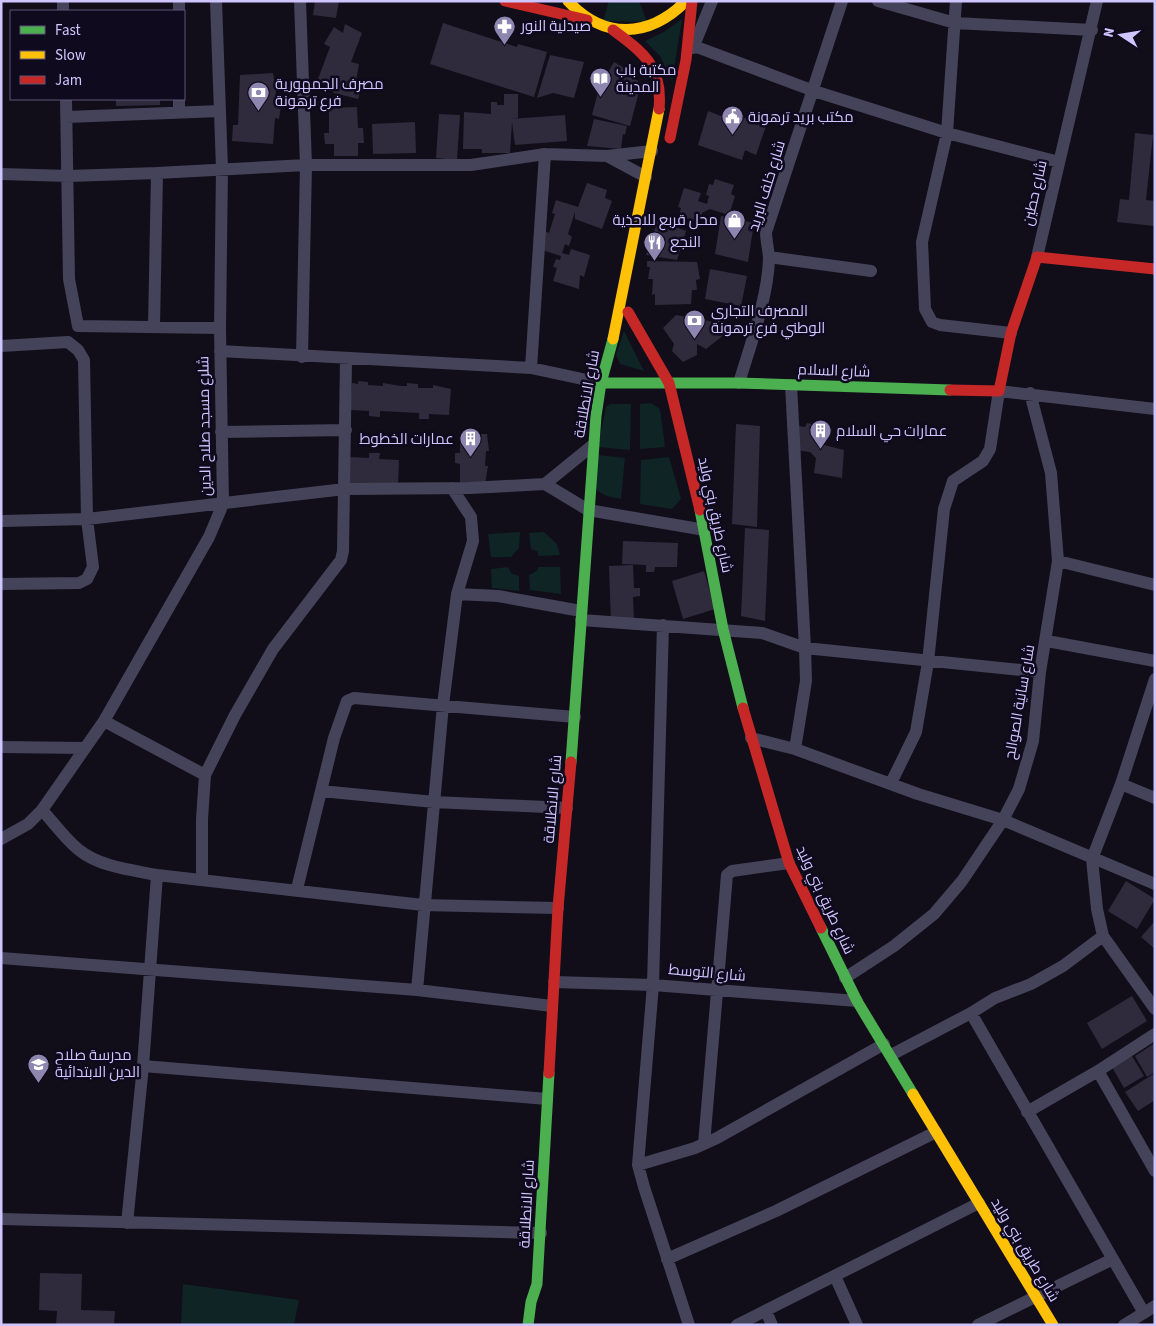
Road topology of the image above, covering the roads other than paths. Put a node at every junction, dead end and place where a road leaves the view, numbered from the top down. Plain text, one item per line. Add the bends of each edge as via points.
1 (216, 1) edge
2 (300, 1) edge
3 (505, 1) edge
4 (568, 1) edge
5 (686, 1) edge
6 (692, 1) edge
7 (712, 1) edge
8 (842, 1) edge
9 (878, 1) edge
10 (956, 1) edge
11 (1097, 1) edge
12 (587, 20) junction
13 (955, 23) junction
14 (613, 30) junction
15 (1092, 30) junction
16 (694, 46) junction
17 (686, 60) junction
18 (814, 92) junction
19 (66, 100) edge
20 (179, 100) edge
21 (220, 111) junction
22 (179, 113) junction
23 (67, 117) junction
24 (947, 133) junction
25 (668, 147) dead end
26 (652, 151) junction
27 (545, 154) junction
28 (607, 156) junction
29 (1059, 162) junction
30 (306, 165) junction
31 (222, 168) junction
32 (157, 173) junction
33 (1, 174) edge
34 (69, 176) junction
35 (646, 178) junction
36 (654, 194) dead end
37 (769, 257) junction
38 (1037, 257) junction
39 (1155, 268) edge
40 (872, 271) dead end
41 (624, 316) junction
42 (154, 327) junction
43 (220, 328) junction
44 (1011, 333) junction
45 (1, 346) edge
46 (220, 351) junction
47 (302, 356) junction
48 (346, 360) junction
49 (531, 368) junction
50 (669, 382) junction
51 (739, 383) junction
52 (601, 384) junction
53 (791, 385) junction
54 (999, 391) junction
55 (1030, 393) junction
56 (1155, 409) edge
57 (346, 430) junction
58 (221, 432) junction
59 (593, 445) junction
60 (545, 484) junction
61 (452, 488) junction
62 (345, 489) junction
63 (223, 504) junction
64 (588, 510) junction
65 (87, 519) junction
66 (1, 521) edge
67 (705, 530) junction
68 (1058, 561) junction
69 (1, 584) edge
70 (1155, 584) edge
71 (457, 594) junction
72 (581, 616) junction
73 (663, 625) junction
74 (723, 629) junction
75 (1047, 641) junction
76 (805, 648) junction
77 (1155, 661) edge
78 (928, 662) junction
79 (1040, 672) junction
80 (1155, 679) edge
81 (443, 704) junction
82 (575, 716) junction
83 (104, 721) junction
84 (751, 738) junction
85 (1, 747) edge
86 (85, 748) junction
87 (795, 749) junction
88 (205, 775) junction
89 (891, 783) junction
90 (1121, 784) junction
91 (321, 790) junction
92 (1155, 798) edge
93 (434, 802) junction
94 (567, 808) junction
95 (42, 810) junction
96 (1003, 820) junction
97 (1, 839) edge
98 (1092, 859) junction
99 (790, 863) junction
100 (157, 875) junction
101 (202, 879) junction
102 (1155, 884) edge
103 (297, 889) junction
104 (423, 905) junction
105 (558, 908) junction
106 (1103, 936) junction
107 (1, 958) edge
108 (151, 972) junction
109 (846, 978) junction
110 (554, 982) junction
111 (653, 985) junction
112 (416, 990) junction
113 (717, 990) junction
114 (857, 1001) junction
115 (552, 1006) junction
116 (1155, 1009) edge
117 (972, 1013) junction
118 (1155, 1034) edge
119 (887, 1050) junction
120 (144, 1066) junction
121 (1098, 1071) junction
122 (547, 1099) junction
123 (1027, 1112) junction
124 (936, 1132) junction
125 (704, 1144) junction
126 (638, 1165) junction
127 (1155, 1171) edge
128 (980, 1203) junction
129 (1, 1219) edge
130 (127, 1223) junction
131 (541, 1233) junction
132 (667, 1259) junction
133 (1113, 1259) junction
134 (835, 1276) junction
135 (537, 1284) junction
136 (1036, 1298) junction
137 (542, 1308) dead end
138 (1149, 1310) edge
139 (766, 1311) junction
140 (528, 1325) edge
141 (690, 1325) edge
142 (737, 1325) edge
143 (772, 1325) edge
144 (857, 1325) edge
145 (978, 1325) edge
146 (1053, 1325) edge
147 (1124, 1325) edge

1 - 21 street, شلرع مسجد صلاح الدين
2 - 30 street
3 - 12 main road
4 - 12 main road
5 - 14 main road via 659,24 636,30
6 - 17 main road
7 - 16 street
8 - 18 street, شارع خلف البريد
9 - 13 street
10 - 13 street
11 - 15 street, شارع حطين
12 - 14 main road
13 - 15 street
13 - 24 street
14 - 26 main road via 644,53 660,81 662,95
15 - 29 street, شارع حطين
16 - 17 street
16 - 18 street
17 - 25 main road
18 - 24 street
18 - 37 street, شارع خلف البريد via 766,232
19 - 23 street
20 - 22 street
21 - 22 street
21 - 31 street, شلرع مسجد صلاح الدين
22 - 23 street
23 - 34 street
24 - 29 street
24 - 44 street via 922,242 925,309 932,322 940,325
26 - 28 street
26 - 35 main road
27 - 28 street
27 - 30 street via 471,165
27 - 49 street
28 - 35 street
29 - 38 street, شارع حطين
30 - 31 street
30 - 47 street
31 - 32 street
31 - 43 street, شلرع مسجد صلاح الدين
32 - 34 street
32 - 42 street
33 - 34 street
34 - 42 street via 69,279 78,326
35 - 41 main road via 619,303
36 - 41 main road via 633,299
37 - 40 street
37 - 51 street, شارع خلف البريد via 761,307
38 - 39 main road
38 - 44 main road, شارع حطين
41 - 50 main road, شارع طريق بني وليد
41 - 52 main road, شارع الانطلاقة
42 - 43 street
43 - 46 street, شلرع مسجد صلاح الدين
44 - 54 main road, شارع حطين
45 - 65 street via 68,342 84,360
46 - 47 street
46 - 58 street, شلرع مسجد صلاح الدين
47 - 48 street
48 - 49 street
48 - 57 street
49 - 52 street
50 - 51 main road, شارع السلام
50 - 52 main road, شارع السلام
50 - 67 main road, شارع طريق بني وليد
51 - 53 main road, شارع السلام
52 - 59 main road, شارع الانطلاقة
53 - 54 main road, شارع السلام
53 - 76 street
54 - 55 street
54 - 78 street via 990,449 983,462 953,481 944,509
55 - 56 street
55 - 68 street, شارع سانية الصوالح via 1051,473
57 - 58 street
57 - 62 street
58 - 63 street, شلرع مسجد صلاح الدين
59 - 60 street
59 - 64 main road, شارع الانطلاقة
60 - 61 street
60 - 64 street
61 - 62 street
61 - 71 street via 470,517 473,541
62 - 63 street
62 - 88 street via 345,534 340,560 273,649 235,714
63 - 65 street
63 - 83 street, شلرع مسجد صلاح الدين via 209,537
64 - 67 street
64 - 72 main road, شارع الانطلاقة
65 - 66 street
65 - 69 street via 93,567 87,578 79,583
67 - 74 main road, شارع طريق بني وليد
68 - 70 street
68 - 75 street, شارع سانية الصوالح
71 - 72 street via 498,596
71 - 81 street
72 - 73 street
72 - 82 main road, شارع الانطلاقة
73 - 74 street
73 - 111 street
74 - 76 street via 762,633
74 - 84 main road, شارع طريق بني وليد
75 - 77 street
75 - 79 street, شارع سانية الصوالح
76 - 78 street
76 - 87 street via 806,681
78 - 79 street
78 - 89 street via 916,732
79 - 96 street, شارع سانية الصوالح via 1033,741 1019,789
80 - 90 street
81 - 82 street
81 - 91 street via 354,698 347,701
81 - 93 street
82 - 94 main road, شارع الانطلاقة
83 - 86 street, شلرع مسجد صلاح الدين
83 - 88 street
84 - 87 street
84 - 99 main road, شارع طريق بني وليد
85 - 86 street
86 - 95 street, شلرع مسجد صلاح الدين
87 - 89 street
88 - 101 street
89 - 96 street
90 - 92 street
90 - 98 street
91 - 93 street
91 - 103 street
93 - 94 street
93 - 104 street
94 - 105 main road, شارع الانطلاقة
95 - 97 street, شلرع مسجد صلاح الدين via 28,824
95 - 100 street via 79,850 124,869
96 - 98 street
96 - 109 street, شارع سانية الصوالح via 962,881 934,914
98 - 102 street
98 - 106 street
99 - 109 main road, شارع طريق بني وليد
99 - 113 street via 732,871 727,876
100 - 101 street
100 - 108 street
101 - 103 street
103 - 104 street
104 - 105 street
104 - 112 street
105 - 110 main road, شارع الانطلاقة
106 - 116 street
106 - 117 street via 1063,966 1031,984 995,998
107 - 108 street
108 - 112 street
108 - 120 street
109 - 114 main road, شارع طريق بني وليد
110 - 111 street, شارع التوسط
110 - 115 main road, شارع الانطلاقة
111 - 113 street, شارع التوسط
111 - 126 street
112 - 115 street
113 - 114 street, شارع التوسط
113 - 125 street
114 - 119 main road, شارع طريق بني وليد
115 - 122 main road, شارع الانطلاقة
117 - 119 street
117 - 123 street
118 - 121 street
119 - 124 main road, شارع طريق بني وليد
119 - 125 street
120 - 122 street
120 - 130 street
121 - 123 street
121 - 127 street
122 - 131 main road, شارع الانطلاقة
123 - 133 street
124 - 128 main road, شارع طريق بني وليد
124 - 132 street via 776,1211
125 - 126 street
126 - 132 street
128 - 134 street
128 - 136 main road, شارع طريق بني وليد
129 - 130 street
130 - 131 street
131 - 135 main road, شارع الانطلاقة
132 - 141 street
133 - 136 street
133 - 138 street
134 - 139 street
134 - 144 street
135 - 137 main road
135 - 140 main road
136 - 145 street
136 - 146 main road, شارع طريق بني وليد
138 - 147 street
139 - 142 street
139 - 143 street

